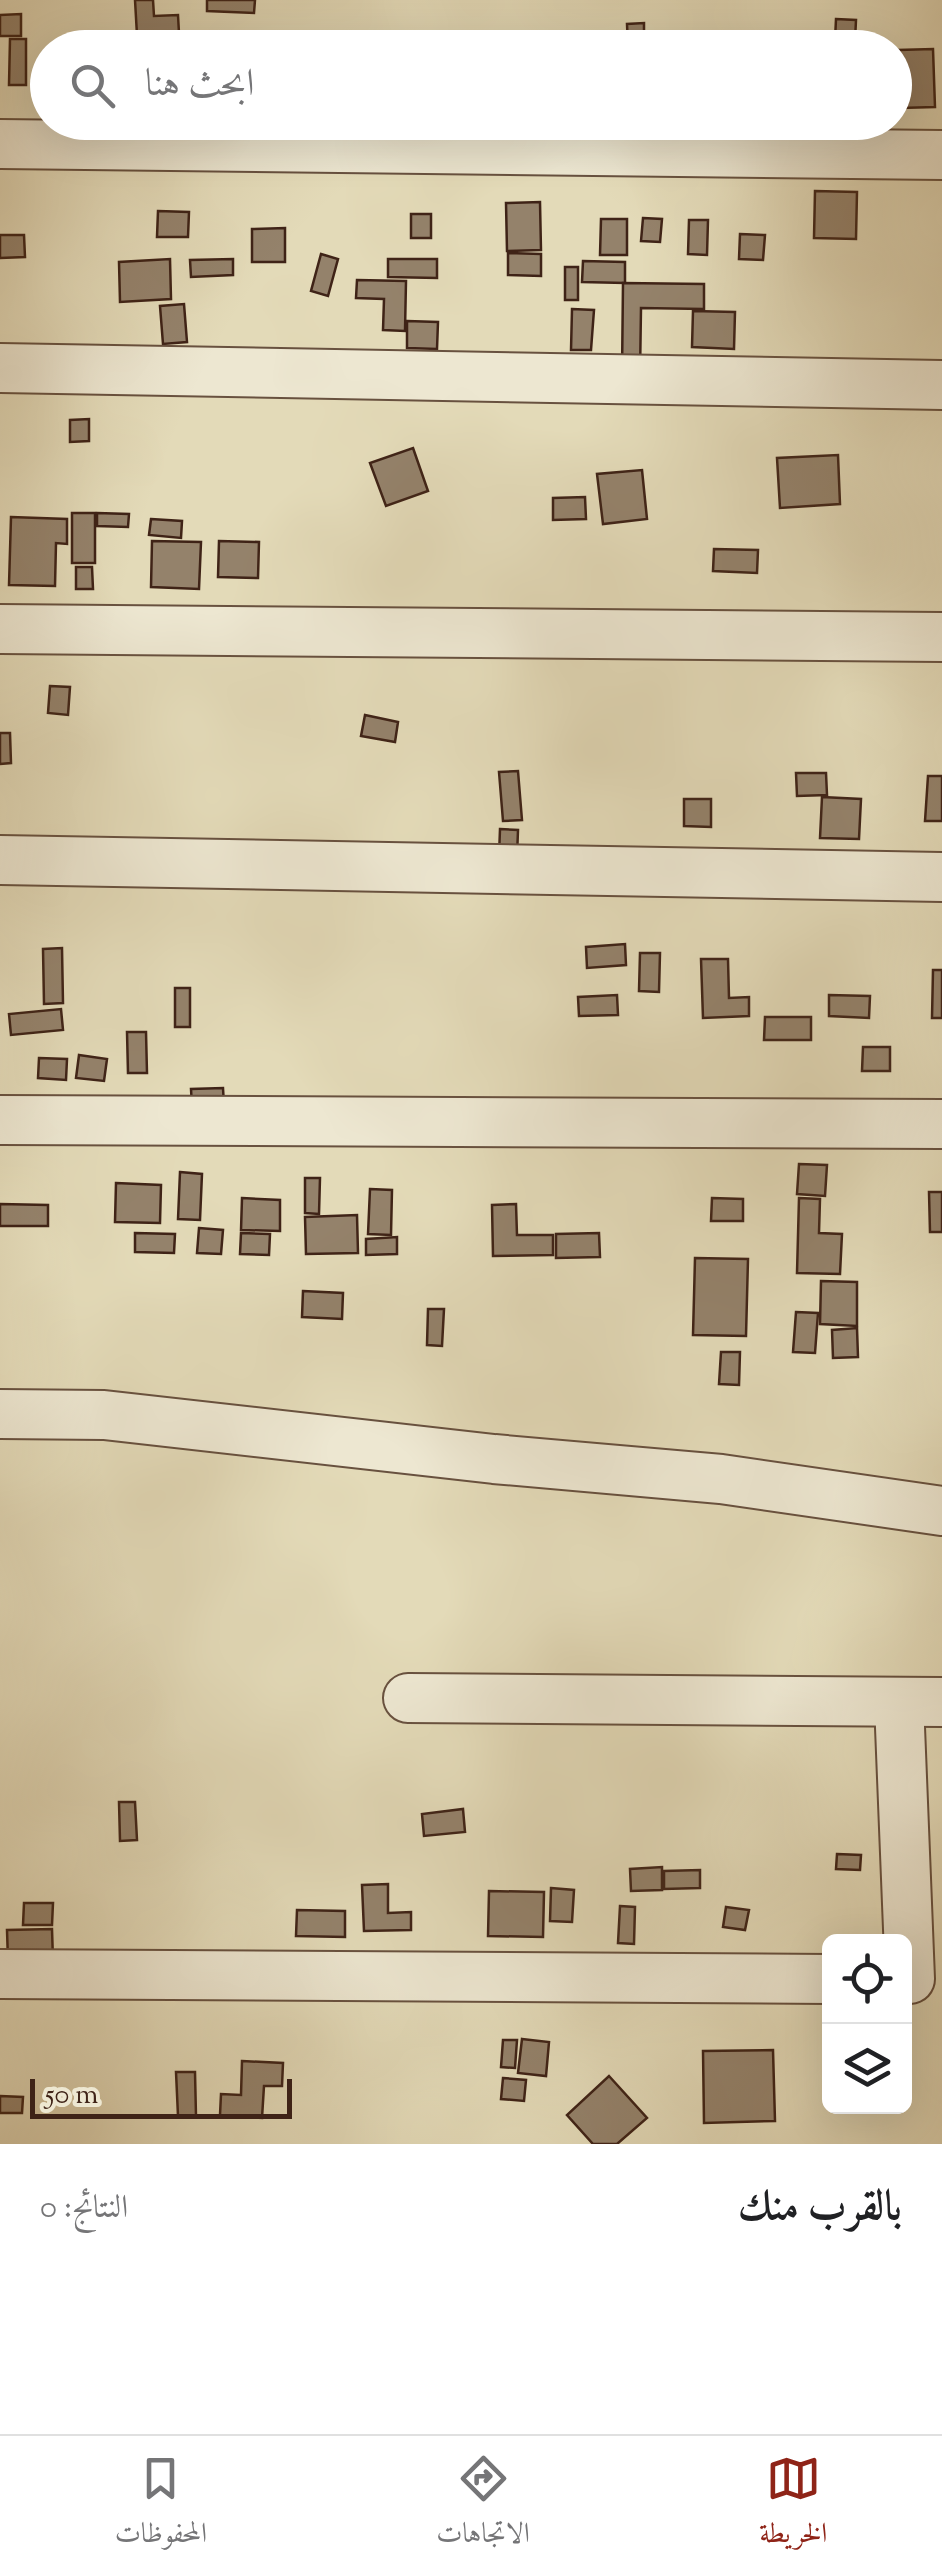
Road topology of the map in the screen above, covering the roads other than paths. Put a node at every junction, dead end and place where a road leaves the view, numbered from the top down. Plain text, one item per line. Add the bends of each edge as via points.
1 (0, 144) edge
2 (942, 154) edge
3 (0, 368) edge
4 (942, 385) edge
5 (0, 629) edge
6 (942, 638) edge
7 (0, 860) edge
8 (942, 877) edge
9 (0, 1120) edge
10 (942, 1124) edge
11 (0, 1414) edge
12 (942, 1511) edge
13 (408, 1698) dead end
14 (921, 1702) edge
15 (0, 1974) edge
16 (822, 1979) edge
17 (919, 1979) edge

1 - 2 street
3 - 4 street
5 - 6 street
7 - 8 street
9 - 10 street
11 - 12 street via 104,1415 721,1479
13 - 14 street
14 - 17 street
15 - 16 street

